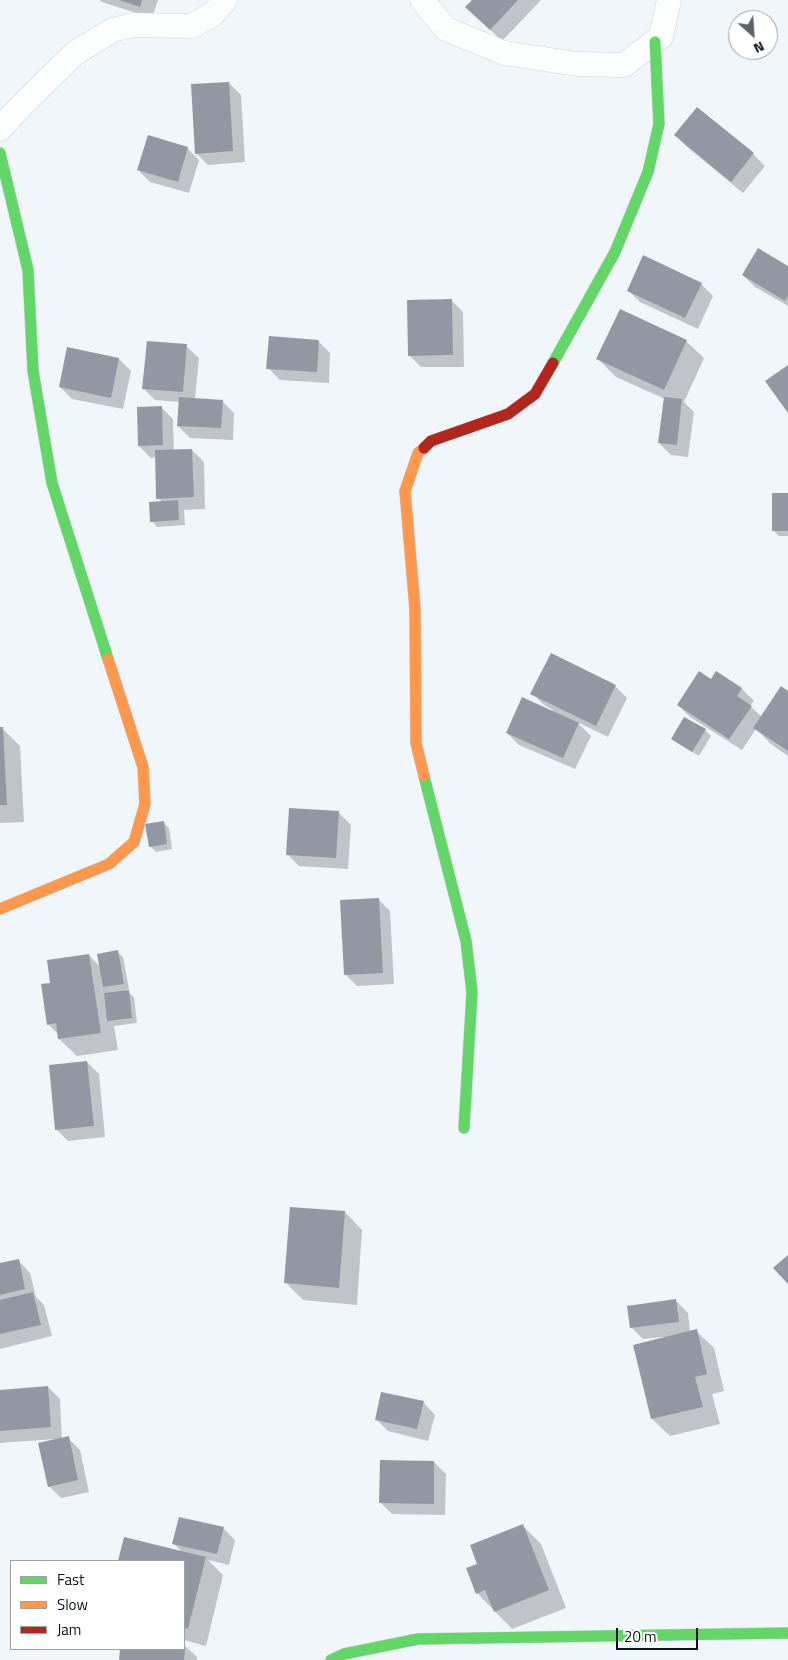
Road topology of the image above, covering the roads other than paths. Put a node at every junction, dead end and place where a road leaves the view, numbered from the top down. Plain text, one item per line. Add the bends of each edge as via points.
1 (225, 0) edge
2 (422, 0) edge
3 (669, 0) edge
4 (655, 42) junction
5 (0, 129) edge
6 (0, 153) edge
7 (0, 909) edge
8 (464, 1128) dead end
9 (788, 1633) edge
10 (331, 1660) edge

1 - 5 street via 213,14 192,26 132,25 113,30 75,53
2 - 4 street via 446,29 504,53 577,64 624,65
3 - 4 street via 661,37
4 - 8 street via 659,124 648,172 616,252 535,394 508,414 431,441 418,453 405,491 415,608 416,743 466,941 472,992
6 - 7 street via 28,270 33,372 52,483 143,767 145,804 134,842 109,864
9 - 10 street via 418,1639 344,1654

